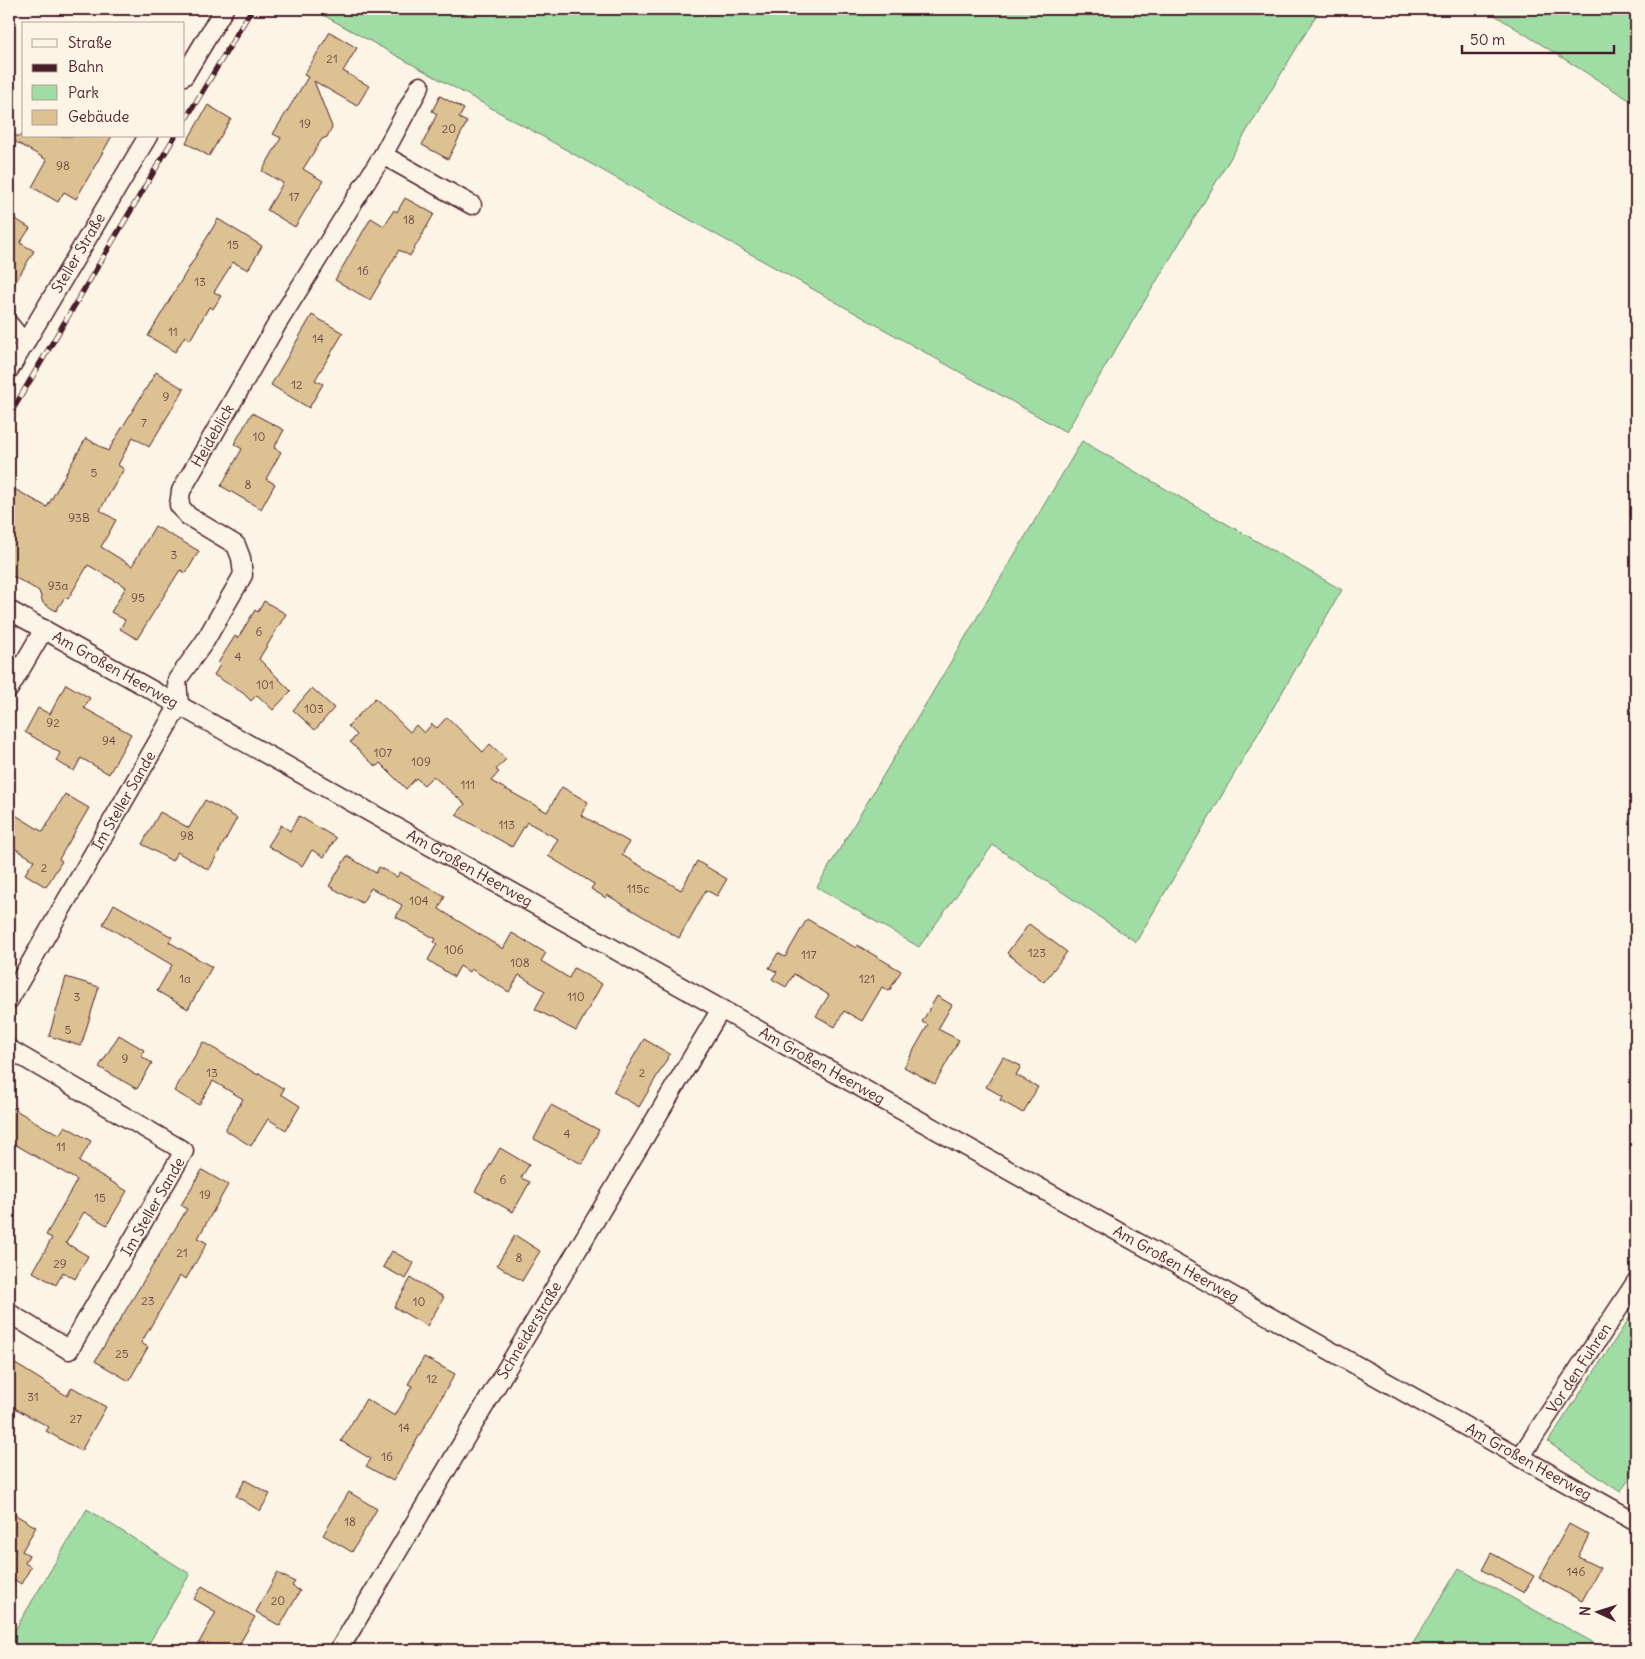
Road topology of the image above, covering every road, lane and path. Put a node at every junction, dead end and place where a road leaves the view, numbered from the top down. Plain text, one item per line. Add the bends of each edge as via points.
1 (224, 9) edge
2 (185, 74) edge
3 (420, 86) dead end
4 (147, 138) edge
5 (383, 155) junction
6 (472, 205) dead end
7 (9, 324) edge
8 (25, 344) junction
9 (9, 370) edge
10 (9, 610) edge
11 (44, 629) junction
12 (9, 689) edge
13 (179, 705) junction
14 (9, 1000) edge
15 (721, 1009) junction
16 (9, 1049) edge
17 (1636, 1282) edge
18 (9, 1313) edge
19 (1520, 1456) junction
20 (1636, 1522) edge
21 (339, 1650) edge

1 - 2 street
3 - 5 street, Heideblick
4 - 8 street, Steller Straße
5 - 6 street
5 - 13 street, Heideblick via 277,324 181,491 179,505 188,516 236,545 243,575 177,680
7 - 8 street
8 - 9 street, Steller Straße
10 - 11 street, Am Großen Heerweg
11 - 12 street
11 - 13 street, Am Großen Heerweg
13 - 14 street, Im Steller Sande
13 - 15 street, Am Großen Heerweg
15 - 19 street, Am Großen Heerweg
15 - 21 street, Schneiderstraße
16 - 18 street, Im Steller Sande via 184,1152 69,1350
17 - 19 street, Vor den Fuhren
19 - 20 street, Am Großen Heerweg

